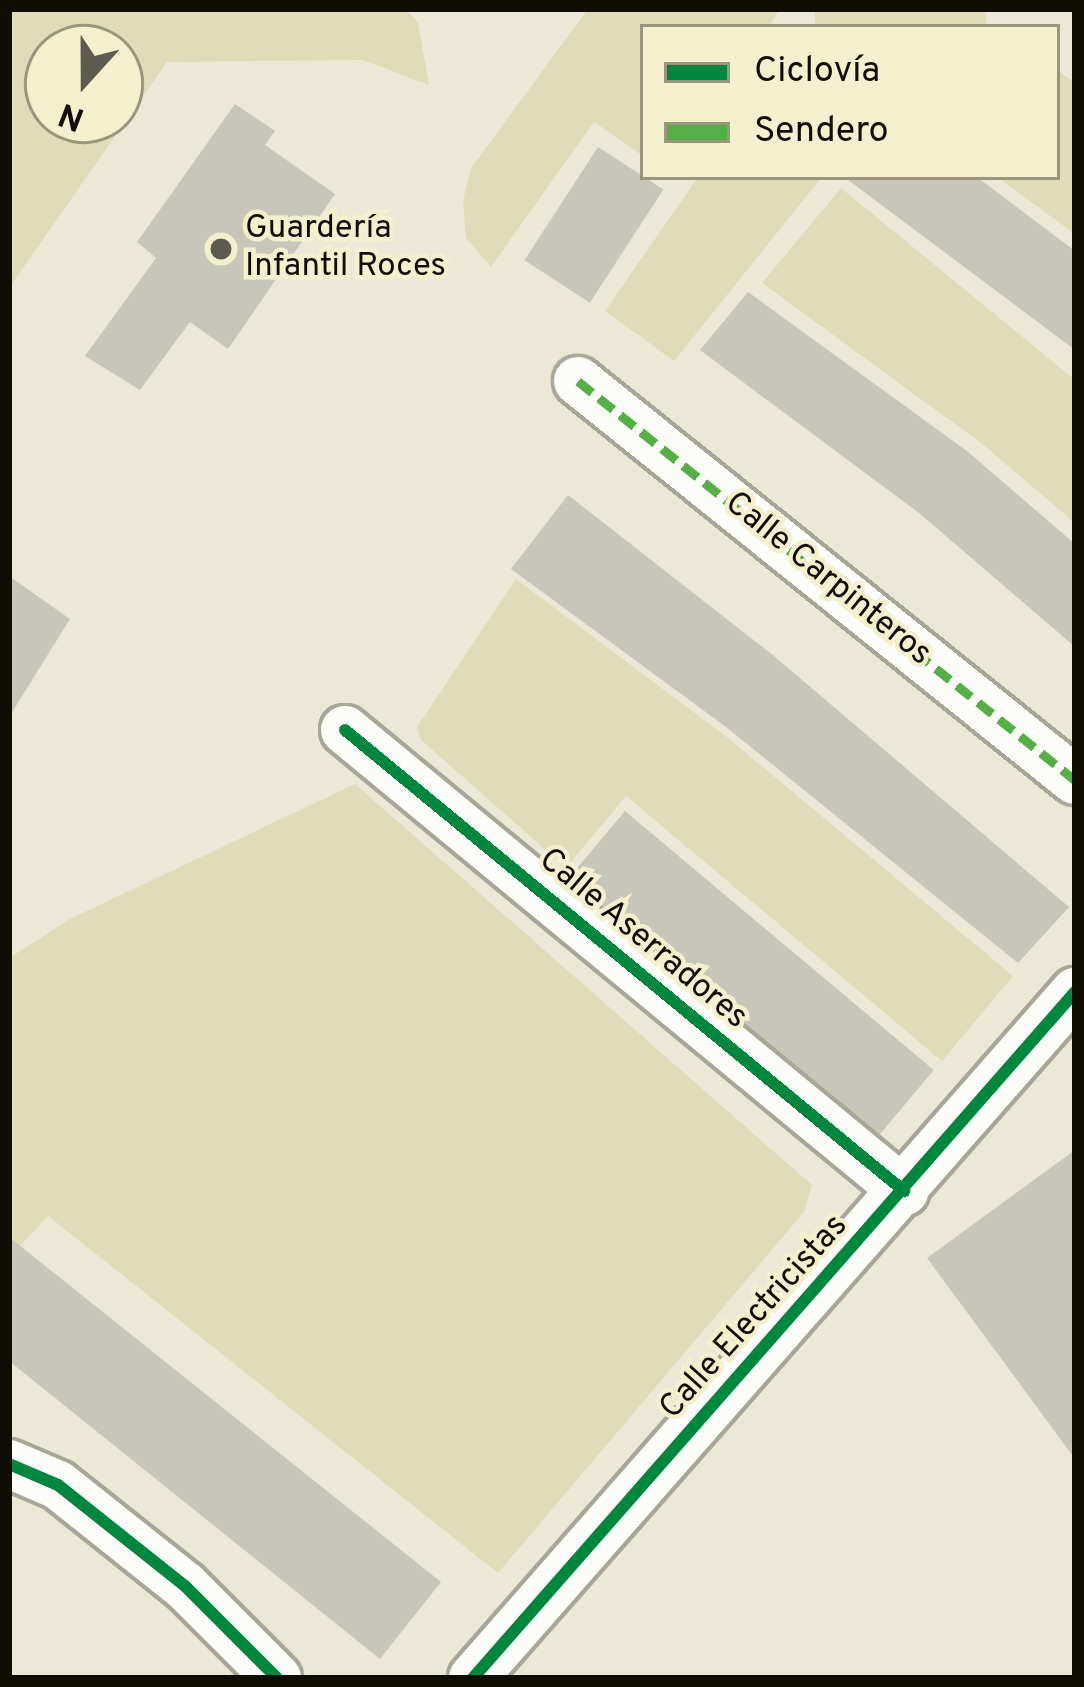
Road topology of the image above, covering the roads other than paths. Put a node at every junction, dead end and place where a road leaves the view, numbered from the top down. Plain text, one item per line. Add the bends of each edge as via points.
1 (578, 381) dead end
2 (345, 730) dead end
3 (1075, 780) edge
4 (1075, 992) edge
5 (904, 1192) junction
6 (9, 1463) edge
7 (277, 1678) edge
8 (472, 1678) edge

1 - 3 street, Calle Carpinteros
2 - 5 street, Calle Aserradores
4 - 5 street, Calle Electricistas
5 - 8 street, Calle Electricistas
6 - 7 street via 58,1485 185,1586

